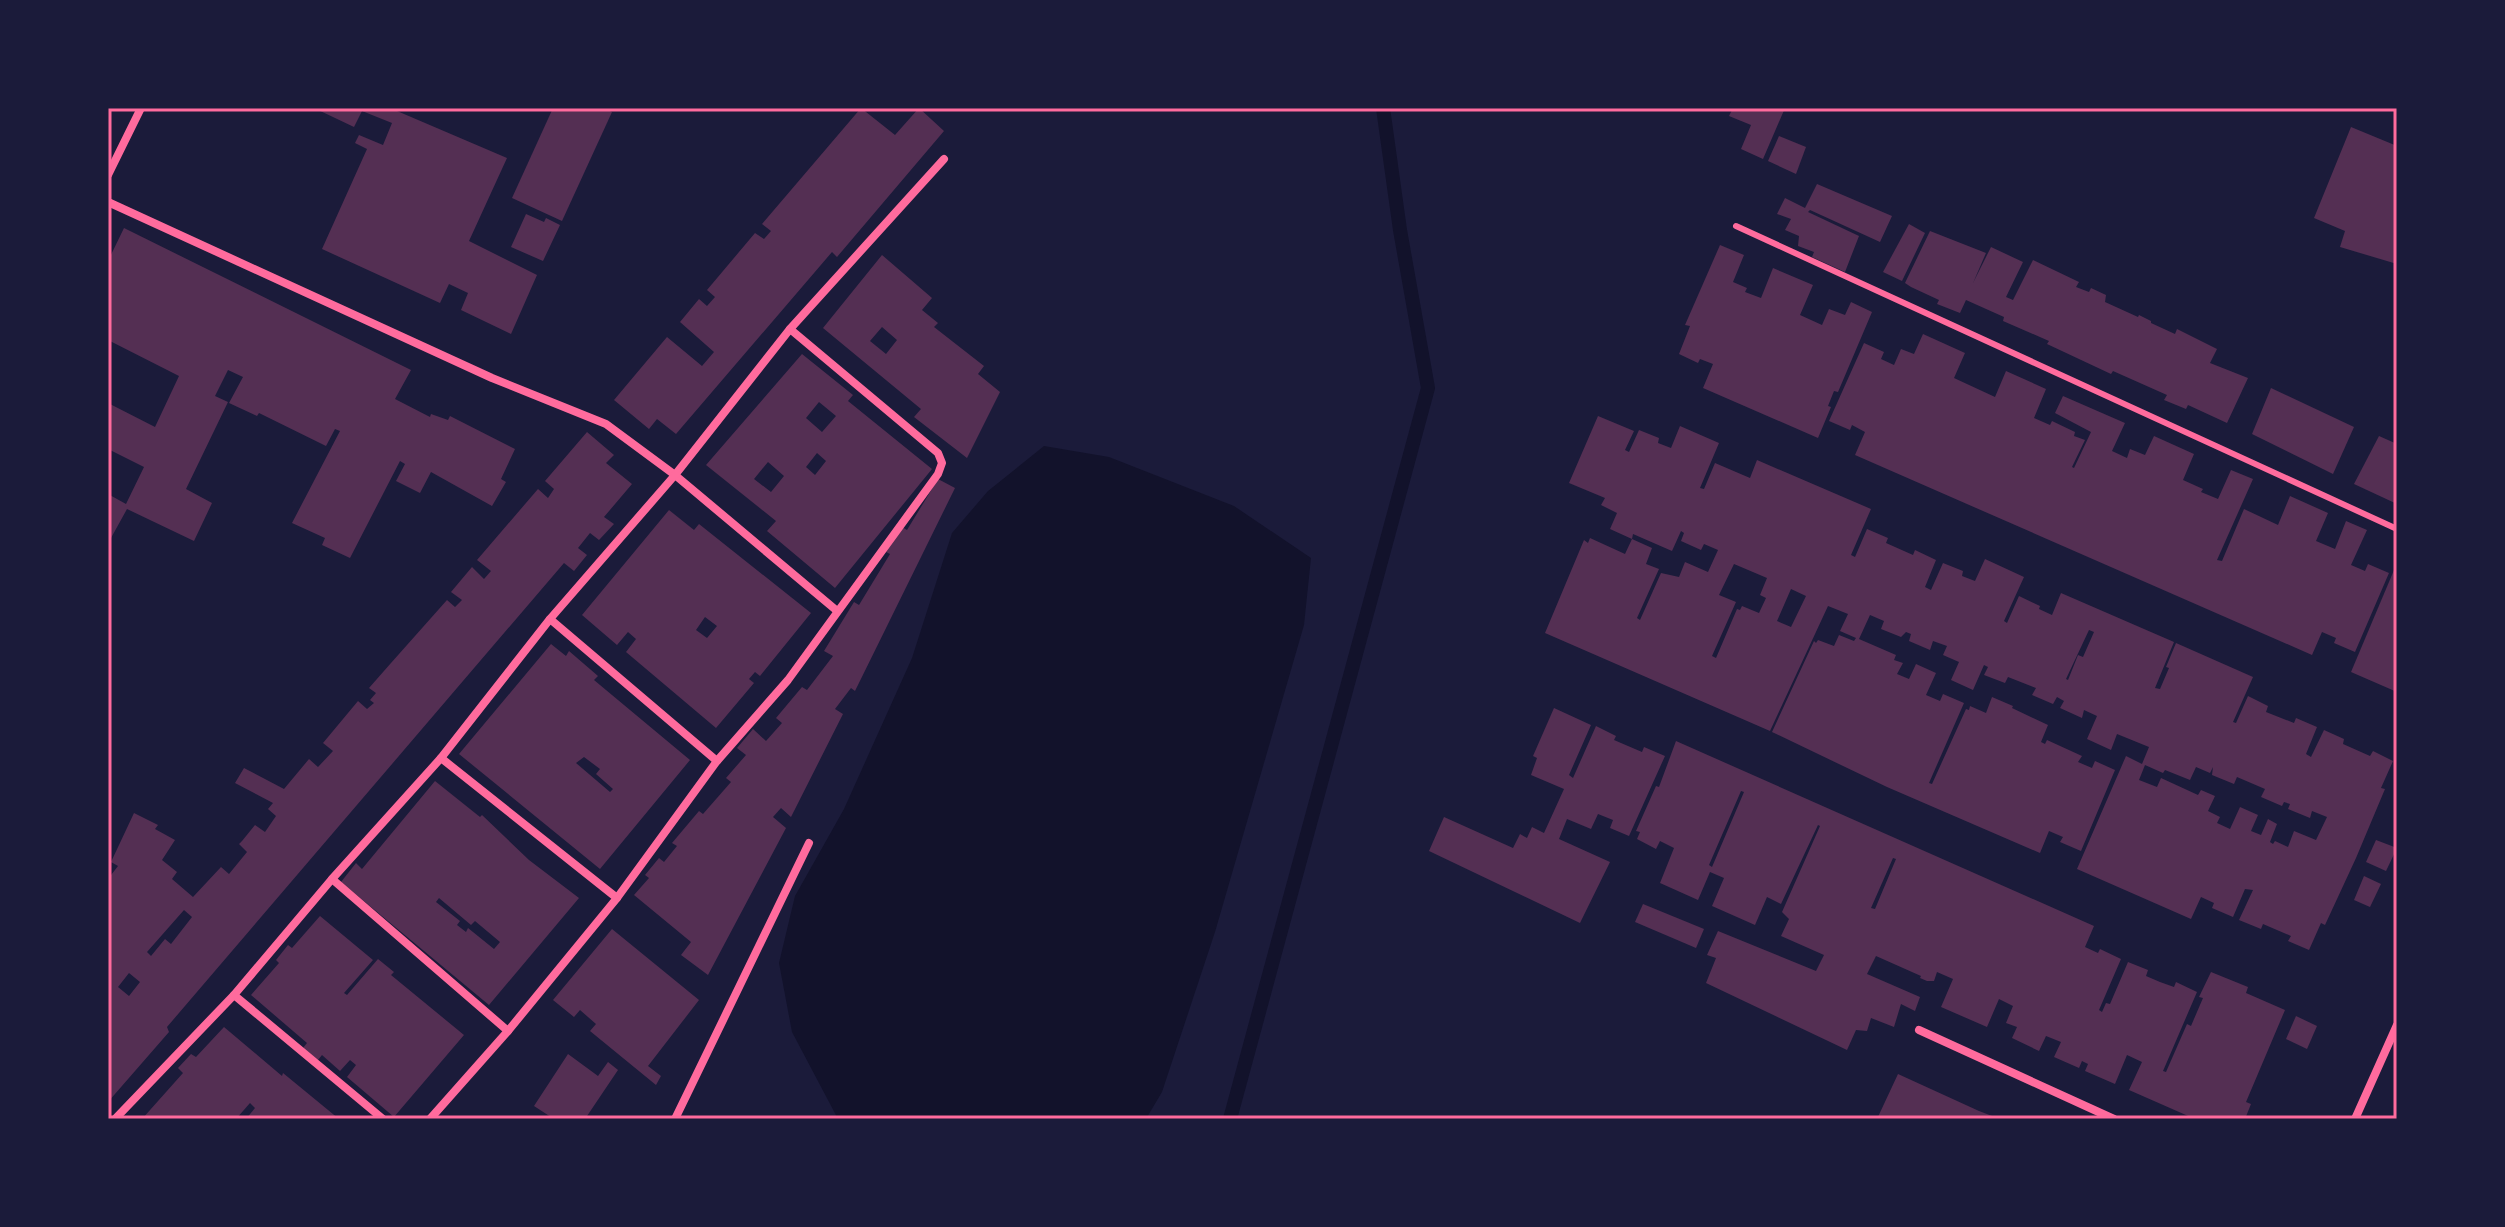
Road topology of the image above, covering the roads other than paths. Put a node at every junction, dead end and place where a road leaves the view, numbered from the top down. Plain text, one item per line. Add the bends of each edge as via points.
1 (141, 108) edge
2 (944, 159) dead end
3 (108, 175) edge
4 (108, 202) edge
5 (1736, 226) dead end
6 (790, 329) junction
7 (675, 475) junction
8 (2397, 529) edge
9 (836, 610) junction
10 (550, 619) junction
11 (441, 758) junction
12 (717, 761) junction
13 (809, 843) dead end
14 (332, 879) junction
15 (617, 898) junction
16 (234, 995) junction
17 (2397, 1025) edge
18 (1919, 1030) dead end
19 (508, 1031) junction
20 (115, 1119) edge
21 (383, 1119) edge
22 (430, 1119) edge
23 (675, 1119) edge
24 (2114, 1119) edge
25 (2355, 1119) edge

1 - 3 street
2 - 6 street
4 - 7 street via 492,378 606,424
5 - 8 lane
6 - 7 street
6 - 9 street via 938,453 942,463
7 - 9 street
7 - 10 street
9 - 12 street via 788,680
10 - 11 street
10 - 12 street
11 - 14 street
11 - 15 street
12 - 15 street
13 - 23 street
14 - 16 street
14 - 19 street
15 - 19 street
16 - 20 street
16 - 21 street
17 - 25 street
18 - 24 street
19 - 22 street

